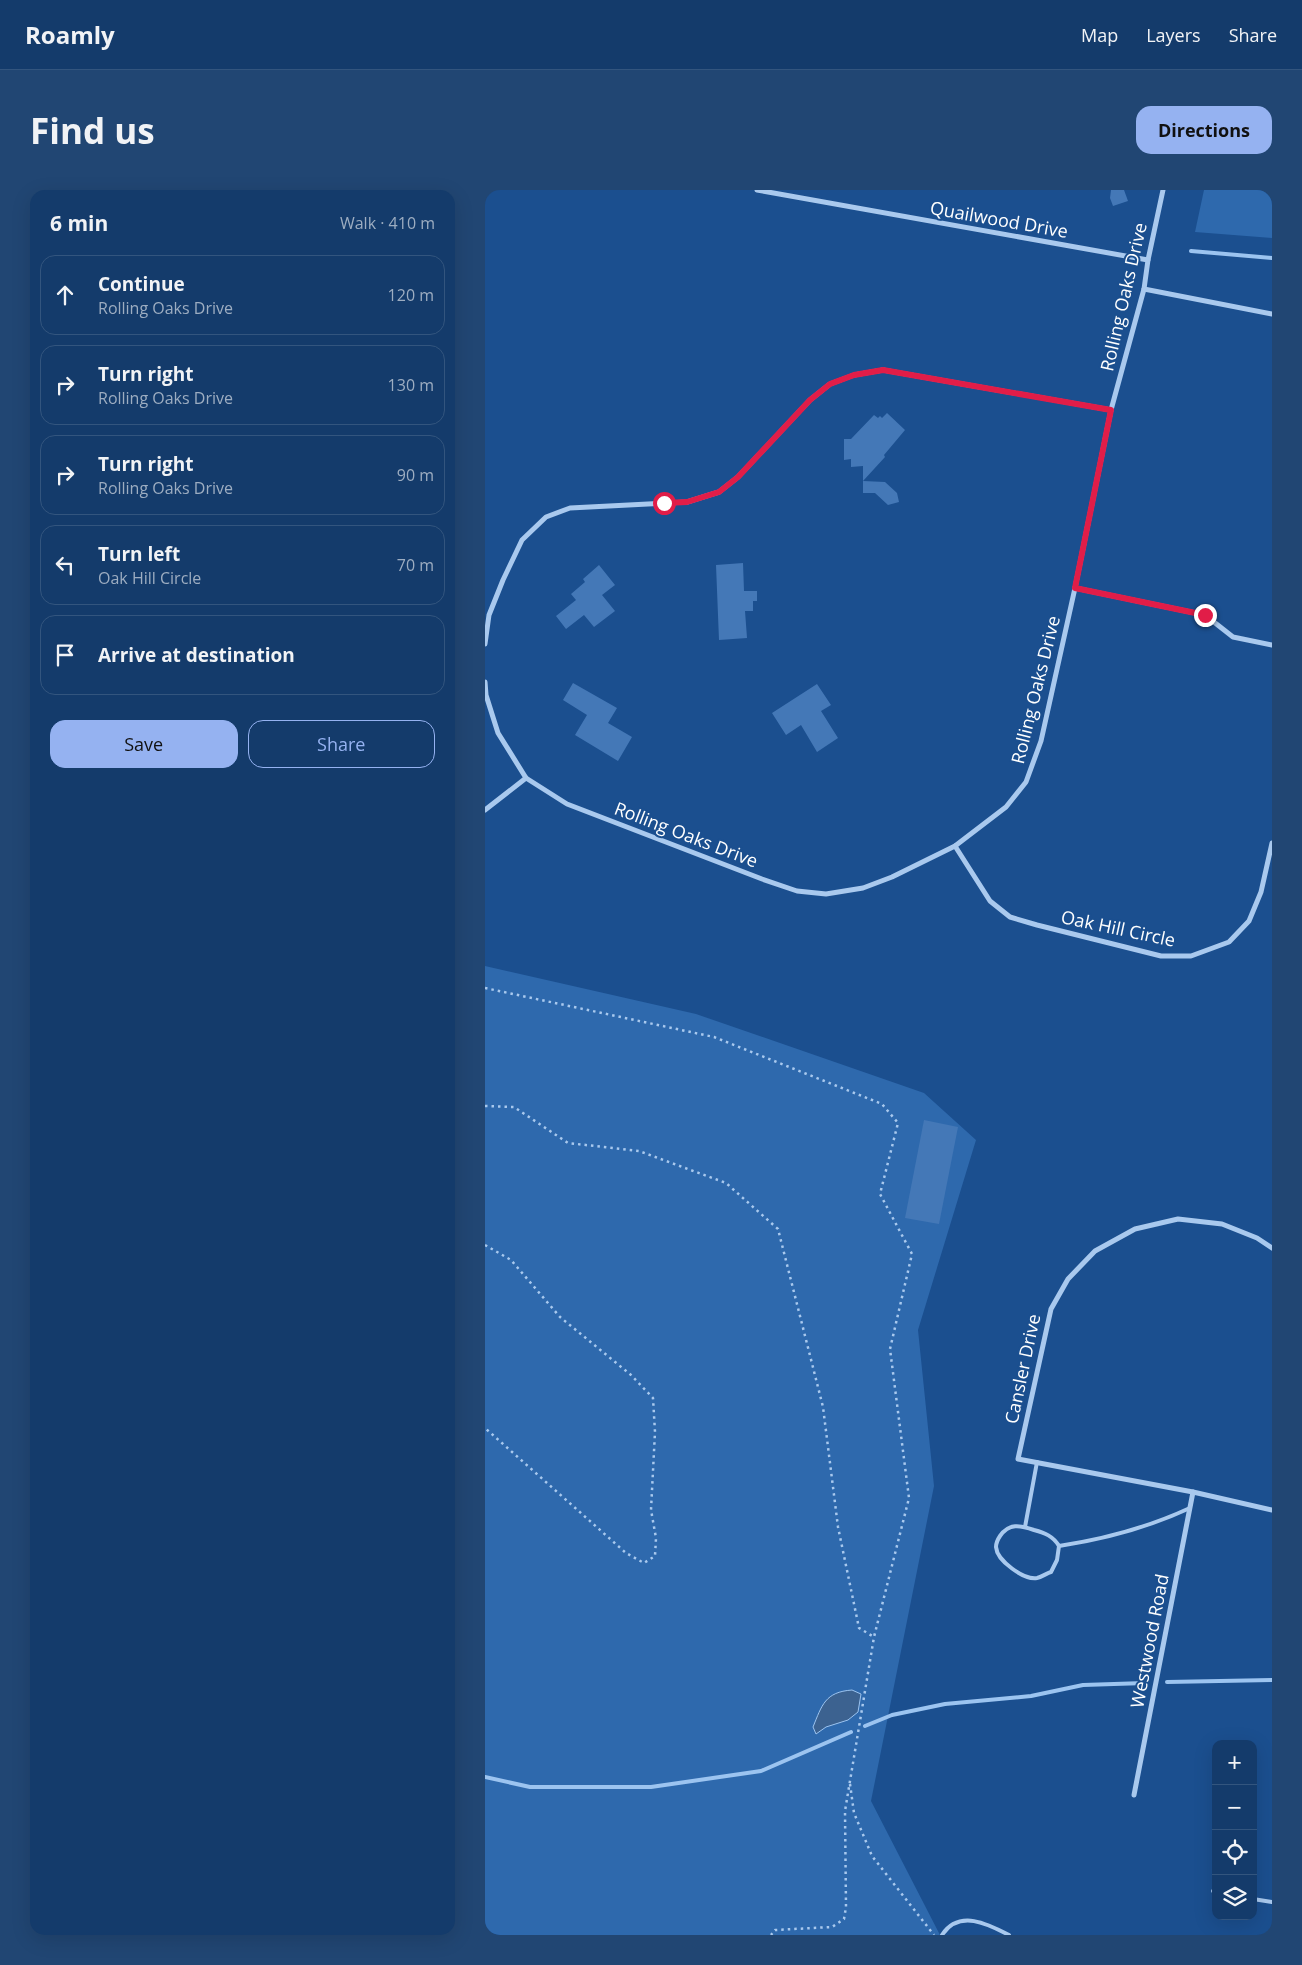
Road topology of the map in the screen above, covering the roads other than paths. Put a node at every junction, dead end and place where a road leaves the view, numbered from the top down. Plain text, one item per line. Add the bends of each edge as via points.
1 (757, 190) edge
2 (1163, 190) edge
3 (1148, 260) junction
4 (1144, 289) junction
5 (1272, 314) edge
6 (1111, 410) junction
7 (1075, 588) junction
8 (485, 644) edge
9 (1272, 645) edge
10 (485, 682) edge
11 (526, 778) junction
12 (485, 810) edge
13 (1272, 843) edge
14 (955, 846) junction
15 (1272, 1248) edge
16 (1037, 1462) junction
17 (1193, 1492) junction
18 (1190, 1508) junction
19 (1272, 1510) edge
20 (1025, 1527) junction
21 (1059, 1546) junction
22 (1134, 1795) dead end
23 (1257, 1900) edge
24 (1272, 1902) edge
25 (943, 1935) edge
26 (1009, 1935) edge

1 - 3 street, Quailwood Drive
2 - 3 street, Rolling Oaks Drive
3 - 4 street, Rolling Oaks Drive
4 - 5 street
4 - 6 street, Rolling Oaks Drive
6 - 7 street, Rolling Oaks Drive
6 - 8 street via 883,370 854,375 830,384 810,400 738,477 719,492 687,502 570,508 546,517 522,540 489,615
7 - 9 street via 1205,615 1233,637
7 - 14 street, Rolling Oaks Drive via 1041,741 1026,782 1006,807
10 - 11 street, Rolling Oaks Drive via 498,732
11 - 12 street
11 - 14 street, Rolling Oaks Drive via 567,804 797,891 826,894 863,888
13 - 14 street, Oak Hill Circle via 1261,892 1249,921 1229,942 1191,956 1161,956 1010,917 990,901
15 - 16 street, Cansler Drive via 1257,1238 1222,1224 1178,1219 1135,1229 1095,1251 1068,1279 1051,1309 1018,1459
16 - 17 street
16 - 20 lane
17 - 18 street, Westwood Road
17 - 19 street
18 - 21 lane via 1130,1531
18 - 22 street, Westwood Road
20 - 21 lane via 1047,1534
20 - 21 lane via 1005,1529 996,1547 999,1556 1010,1567 1025,1576 1037,1578 1051,1572
23 - 24 lane
25 - 26 lane via 948,1927 959,1921 985,1923

